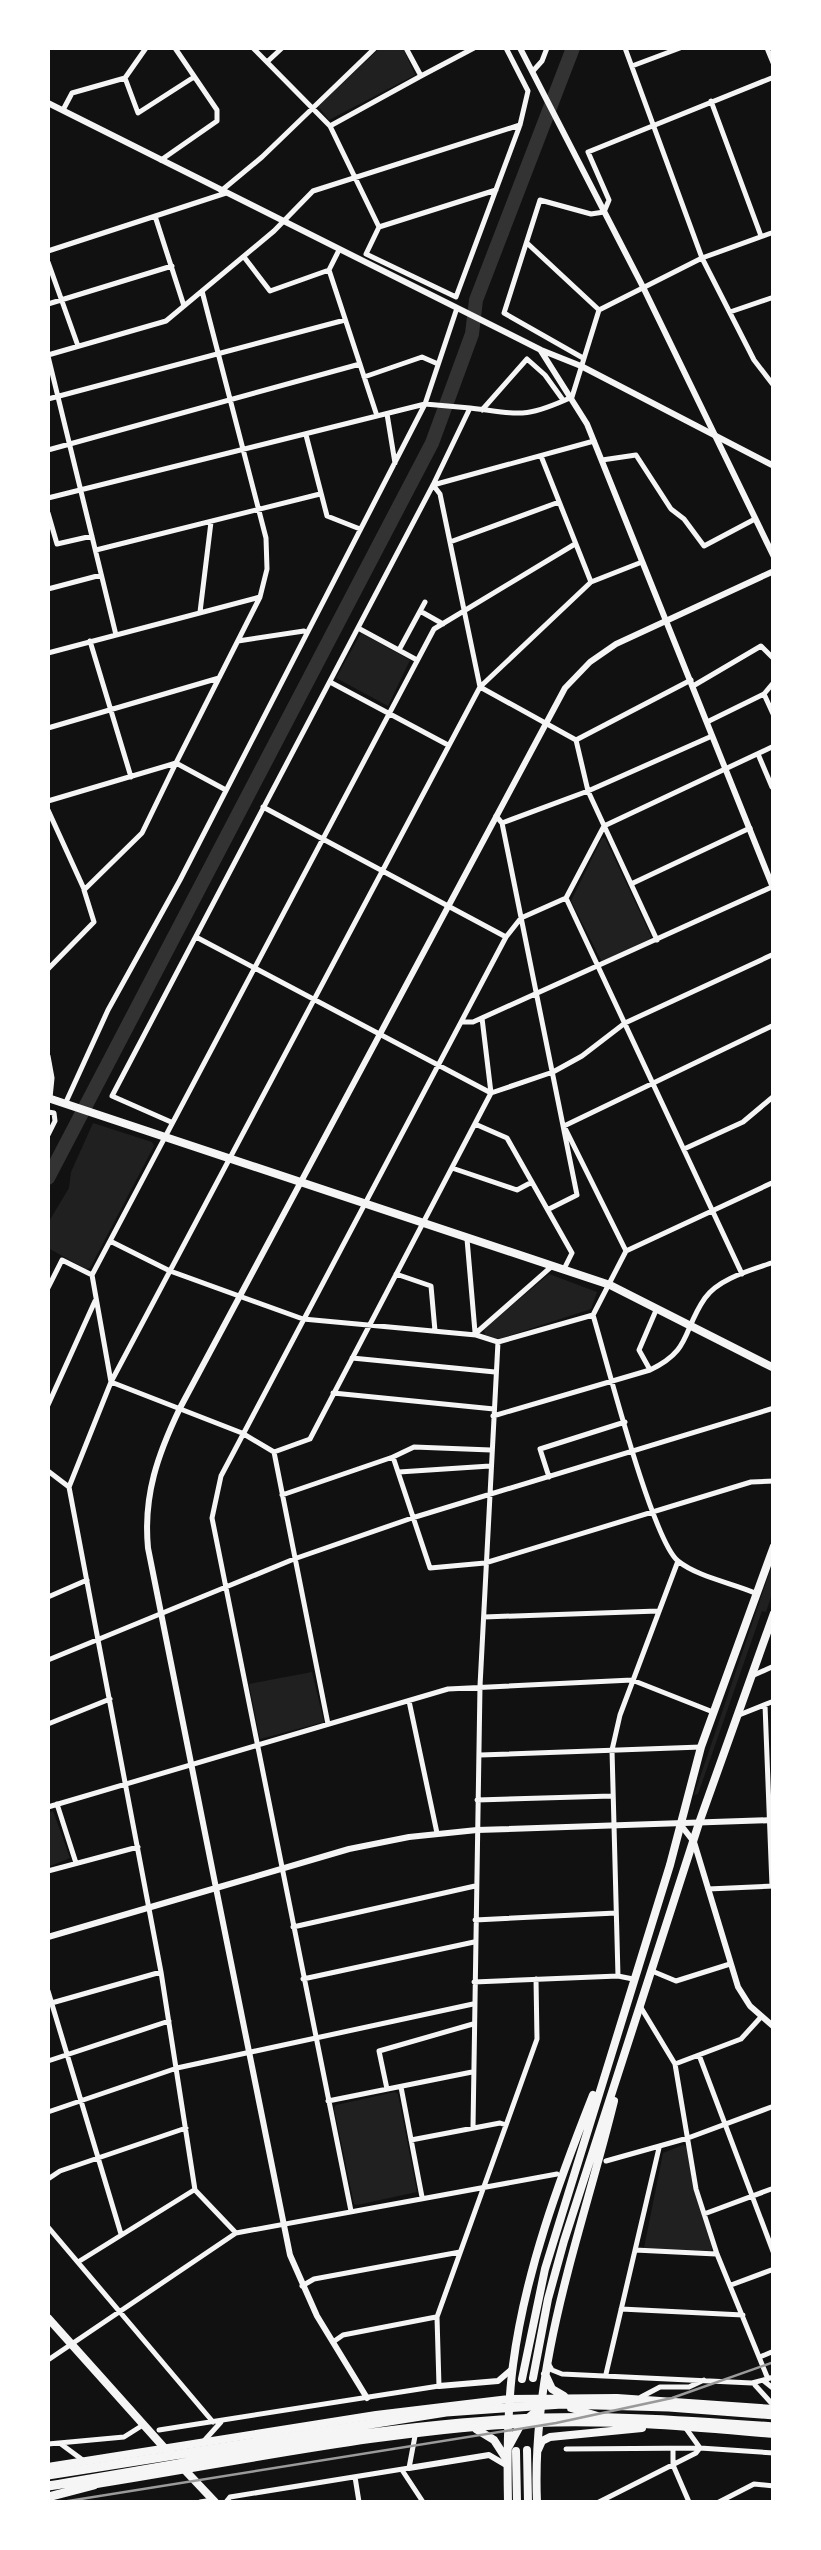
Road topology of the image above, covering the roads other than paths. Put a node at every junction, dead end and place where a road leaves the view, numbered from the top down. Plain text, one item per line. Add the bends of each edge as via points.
1 (146, 48) edge
2 (175, 48) edge
3 (252, 48) edge
4 (282, 48) edge
5 (375, 48) edge
6 (406, 48) edge
7 (474, 48) edge
8 (506, 48) edge
9 (520, 48) edge
10 (547, 48) edge
11 (624, 48) edge
12 (680, 48) edge
13 (767, 48) edge
14 (267, 62) junction
15 (774, 65) edge
16 (632, 66) junction
17 (533, 72) junction
18 (421, 76) junction
19 (194, 77) junction
20 (774, 77) edge
21 (125, 78) junction
22 (711, 101) junction
23 (48, 104) edge
24 (311, 107) junction
25 (62, 111) junction
26 (652, 124) junction
27 (520, 125) junction
28 (330, 126) junction
29 (161, 160) junction
30 (355, 178) junction
31 (496, 190) junction
32 (223, 192) junction
33 (604, 212) junction
34 (155, 216) junction
35 (282, 222) junction
36 (379, 227) junction
37 (774, 232) edge
38 (762, 236) junction
39 (48, 239) edge
40 (527, 243) junction
41 (339, 250) junction
42 (48, 251) edge
43 (244, 256) junction
44 (702, 258) junction
45 (48, 262) edge
46 (172, 266) junction
47 (329, 270) junction
48 (643, 287) junction
49 (202, 291) junction
50 (774, 296) edge
51 (62, 300) junction
52 (48, 304) edge
53 (184, 306) junction
54 (457, 308) junction
55 (599, 310) junction
56 (730, 312) junction
57 (345, 320) junction
58 (78, 346) junction
59 (540, 350) junction
60 (220, 353) junction
61 (48, 355) edge
62 (582, 362) junction
63 (360, 364) junction
64 (438, 364) junction
65 (364, 376) junction
66 (774, 386) edge
67 (58, 396) junction
68 (568, 398) junction
69 (48, 399) edge
70 (232, 401) junction
71 (427, 404) junction
72 (470, 408) junction
73 (482, 410) junction
74 (387, 414) junction
75 (378, 416) junction
76 (306, 434) junction
77 (716, 438) junction
78 (594, 441) junction
79 (70, 444) junction
80 (244, 449) junction
81 (48, 450) edge
82 (541, 456) junction
83 (602, 460) junction
84 (395, 463) junction
85 (774, 466) edge
86 (433, 485) junction
87 (81, 490) junction
88 (320, 494) junction
89 (48, 498) edge
90 (558, 502) junction
91 (260, 510) junction
92 (48, 513) edge
93 (755, 519) junction
94 (211, 522) junction
95 (360, 530) junction
96 (92, 536) junction
97 (450, 542) junction
98 (575, 544) junction
99 (96, 550) junction
100 (774, 557) edge
101 (642, 562) junction
102 (774, 571) edge
103 (102, 575) junction
104 (591, 582) junction
105 (48, 590) edge
106 (260, 596) junction
107 (425, 602) dead end
108 (420, 611) junction
109 (200, 612) junction
110 (464, 612) junction
111 (666, 620) junction
112 (443, 624) junction
113 (358, 628) junction
114 (306, 631) junction
115 (116, 635) junction
116 (90, 642) junction
117 (238, 642) junction
118 (399, 650) junction
119 (48, 653) edge
120 (774, 659) edge
121 (417, 660) junction
122 (219, 678) junction
123 (330, 682) junction
124 (774, 682) edge
125 (692, 683) junction
126 (480, 687) junction
127 (764, 694) junction
128 (110, 710) junction
129 (388, 712) junction
130 (774, 716) edge
131 (544, 722) junction
132 (707, 722) junction
133 (48, 728) edge
134 (713, 736) junction
135 (576, 740) junction
136 (448, 745) junction
137 (774, 746) edge
138 (758, 754) junction
139 (176, 763) junction
140 (726, 769) junction
141 (131, 778) junction
142 (772, 786) edge
143 (224, 789) junction
144 (588, 791) junction
145 (48, 801) edge
146 (263, 807) junction
147 (48, 810) edge
148 (496, 816) junction
149 (502, 823) junction
150 (604, 826) junction
151 (750, 828) junction
152 (322, 839) junction
153 (382, 872) junction
154 (631, 884) junction
155 (773, 888) edge
156 (84, 890) junction
157 (566, 898) junction
158 (446, 905) junction
159 (521, 918) junction
160 (196, 937) junction
161 (506, 937) junction
162 (657, 940) junction
163 (774, 954) edge
164 (48, 968) edge
165 (253, 968) junction
166 (598, 968) junction
167 (538, 996) junction
168 (312, 1000) junction
169 (482, 1018) junction
170 (463, 1022) junction
171 (625, 1023) junction
172 (774, 1025) edge
173 (378, 1034) junction
174 (48, 1056) edge
175 (438, 1068) junction
176 (553, 1072) junction
177 (652, 1083) junction
178 (492, 1093) junction
179 (774, 1096) edge
180 (49, 1098) edge
181 (70, 1103) junction
182 (48, 1112) edge
183 (171, 1122) junction
184 (475, 1124) junction
185 (564, 1126) junction
186 (48, 1135) edge
187 (164, 1136) junction
188 (684, 1150) junction
189 (230, 1157) junction
190 (452, 1168) junction
191 (300, 1179) junction
192 (532, 1182) junction
193 (774, 1182) edge
194 (366, 1202) junction
195 (549, 1209) junction
196 (712, 1210) junction
197 (424, 1222) junction
198 (467, 1236) junction
199 (110, 1241) junction
200 (626, 1251) junction
201 (774, 1262) edge
202 (553, 1265) junction
203 (564, 1269) junction
204 (170, 1271) junction
205 (92, 1274) junction
206 (396, 1274) junction
207 (742, 1274) junction
208 (610, 1284) junction
209 (48, 1288) edge
210 (238, 1296) junction
211 (96, 1299) junction
212 (657, 1308) junction
213 (593, 1315) junction
214 (303, 1318) junction
215 (369, 1324) junction
216 (691, 1326) junction
217 (435, 1331) junction
218 (476, 1334) junction
219 (498, 1342) junction
220 (352, 1358) junction
221 (772, 1365) edge
222 (650, 1370) junction
223 (495, 1372) junction
224 (613, 1381) junction
225 (112, 1382) junction
226 (333, 1394) junction
227 (48, 1405) edge
228 (180, 1408) junction
229 (774, 1408) edge
230 (493, 1413) junction
231 (625, 1422) junction
232 (242, 1433) junction
233 (491, 1450) junction
234 (634, 1450) junction
235 (274, 1452) junction
236 (393, 1457) junction
237 (490, 1466) junction
238 (48, 1471) edge
239 (398, 1472) junction
240 (549, 1477) junction
241 (774, 1482) edge
242 (69, 1487) junction
243 (282, 1495) junction
244 (489, 1496) junction
245 (652, 1512) junction
246 (412, 1518) junction
247 (774, 1546) edge
248 (294, 1559) junction
249 (678, 1560) junction
250 (485, 1563) junction
251 (87, 1580) junction
252 (225, 1588) junction
253 (756, 1593) junction
254 (48, 1597) edge
255 (658, 1610) junction
256 (774, 1613) edge
257 (162, 1615) junction
258 (484, 1617) junction
259 (769, 1634) edge
260 (99, 1639) junction
261 (48, 1660) edge
262 (774, 1666) edge
263 (750, 1677) junction
264 (632, 1680) junction
265 (480, 1686) junction
266 (110, 1700) junction
267 (409, 1701) junction
268 (774, 1701) edge
269 (765, 1705) junction
270 (713, 1712) junction
271 (736, 1716) junction
272 (48, 1724) edge
273 (328, 1724) junction
274 (256, 1746) junction
275 (702, 1748) junction
276 (612, 1750) junction
277 (478, 1756) junction
278 (192, 1764) junction
279 (771, 1764) edge
280 (126, 1782) junction
281 (612, 1796) junction
282 (477, 1800) junction
283 (57, 1804) junction
284 (48, 1807) edge
285 (771, 1820) edge
286 (679, 1823) junction
287 (699, 1823) junction
288 (612, 1826) junction
289 (477, 1830) junction
290 (438, 1833) junction
291 (694, 1842) junction
292 (138, 1847) junction
293 (76, 1864) junction
294 (282, 1869) junction
295 (48, 1871) edge
296 (475, 1886) junction
297 (773, 1886) edge
298 (216, 1888) junction
299 (708, 1889) junction
300 (150, 1906) junction
301 (616, 1913) junction
302 (474, 1920) junction
303 (293, 1926) junction
304 (48, 1937) edge
305 (474, 1942) junction
306 (730, 1964) junction
307 (652, 1971) junction
308 (162, 1972) junction
309 (618, 1976) junction
310 (303, 1978) junction
311 (536, 1979) junction
312 (633, 1979) junction
313 (474, 1982) junction
314 (48, 1991) edge
315 (49, 2003) edge
316 (473, 2004) junction
317 (640, 2006) junction
318 (761, 2017) junction
319 (169, 2021) junction
320 (473, 2024) junction
321 (774, 2027) edge
322 (315, 2039) junction
323 (612, 2046) junction
324 (627, 2048) junction
325 (248, 2052) junction
326 (67, 2055) junction
327 (700, 2055) junction
328 (48, 2061) edge
329 (675, 2064) junction
330 (177, 2068) junction
331 (473, 2072) junction
332 (400, 2087) junction
333 (387, 2090) junction
334 (81, 2101) junction
335 (328, 2102) junction
336 (774, 2106) edge
337 (48, 2112) edge
338 (506, 2125) junction
339 (726, 2125) junction
340 (186, 2128) junction
341 (474, 2128) junction
342 (688, 2138) junction
343 (411, 2140) junction
344 (659, 2148) junction
345 (99, 2158) junction
346 (602, 2161) junction
347 (560, 2174) junction
348 (48, 2180) edge
349 (486, 2187) junction
350 (774, 2188) edge
351 (195, 2190) junction
352 (753, 2196) junction
353 (422, 2198) junction
354 (351, 2211) junction
355 (704, 2214) junction
356 (282, 2224) junction
357 (48, 2227) edge
358 (236, 2233) junction
359 (121, 2234) junction
360 (634, 2250) junction
361 (460, 2252) junction
362 (717, 2254) junction
363 (774, 2254) edge
364 (78, 2262) junction
365 (774, 2270) edge
366 (302, 2286) junction
367 (731, 2286) junction
368 (620, 2309) junction
369 (120, 2312) junction
370 (743, 2315) junction
371 (437, 2317) junction
372 (48, 2318) edge
373 (333, 2342) junction
374 (70, 2344) junction
375 (774, 2351) edge
376 (760, 2357) junction
377 (48, 2360) edge
378 (546, 2360) junction
379 (512, 2368) junction
380 (545, 2370) junction
381 (606, 2374) junction
382 (533, 2378) dead end
383 (522, 2379) dead end
384 (769, 2379) edge
385 (704, 2380) junction
386 (511, 2383) junction
387 (752, 2383) junction
388 (440, 2386) junction
389 (774, 2389) edge
390 (568, 2397) junction
391 (367, 2398) junction
392 (509, 2399) junction
393 (521, 2399) junction
394 (638, 2399) junction
395 (484, 2401) junction
396 (534, 2407) junction
397 (774, 2410) edge
398 (224, 2420) junction
399 (213, 2422) junction
400 (538, 2423) junction
401 (614, 2423) junction
402 (521, 2424) junction
403 (143, 2425) junction
404 (507, 2425) junction
405 (661, 2425) junction
406 (685, 2426) junction
407 (472, 2428) junction
408 (159, 2430) dead end
409 (774, 2430) edge
410 (418, 2434) junction
411 (203, 2442) junction
412 (58, 2443) junction
413 (48, 2444) edge
414 (164, 2448) junction
415 (700, 2448) junction
416 (673, 2449) junction
417 (566, 2450) dead end
418 (512, 2451) junction
419 (532, 2452) junction
420 (774, 2453) edge
421 (84, 2461) junction
422 (673, 2465) junction
423 (507, 2466) junction
424 (48, 2467) edge
425 (406, 2469) junction
426 (186, 2470) junction
427 (48, 2476) edge
428 (355, 2477) junction
429 (94, 2485) joint
430 (774, 2486) edge
431 (48, 2492) edge
432 (200, 2502) edge
433 (214, 2502) edge
434 (226, 2502) edge
435 (359, 2502) edge
436 (423, 2502) edge
437 (508, 2502) edge
438 (517, 2502) edge
439 (528, 2502) edge
440 (537, 2502) edge
441 (599, 2502) edge
442 (689, 2502) edge
443 (719, 2502) edge

1 - 21 street
2 - 19 street
3 - 14 street
4 - 14 street
5 - 24 street
6 - 18 street
7 - 18 street
8 - 27 street via 528,91
9 - 17 street
10 - 17 street
11 - 16 street
12 - 16 street
13 - 15 street
14 - 24 street
16 - 26 street
17 - 33 street
18 - 28 street
19 - 21 street via 138,114
19 - 29 street via 217,110 217,122
20 - 22 street
21 - 25 street via 72,92
22 - 26 street
22 - 38 street
23 - 25 street
24 - 28 street
24 - 32 street
25 - 29 street
26 - 33 street via 588,152 610,200
26 - 44 street
27 - 30 street
27 - 31 street
28 - 30 street
29 - 32 street
30 - 35 street via 313,192
30 - 36 street
31 - 36 street
31 - 36 street via 456,297 366,254
32 - 34 street
32 - 35 street
33 - 40 street via 540,200
33 - 48 street
34 - 42 street
34 - 46 street
35 - 41 street
35 - 43 street
37 - 38 street
38 - 44 street
39 - 42 street
40 - 55 street
40 - 62 street via 504,313
41 - 47 street
41 - 54 street
43 - 47 street via 270,290
43 - 49 street
44 - 48 street
44 - 56 street
45 - 51 street
46 - 51 street
46 - 53 street
47 - 57 street
48 - 55 street
48 - 77 street
49 - 53 street
49 - 60 street
50 - 56 street
51 - 52 street
51 - 58 street
53 - 58 street via 166,321
54 - 59 street
54 - 64 street
55 - 62 street
56 - 66 street
57 - 60 street
57 - 63 street
58 - 61 street
59 - 62 street
59 - 68 street
60 - 67 street
60 - 70 street
61 - 67 street
62 - 68 street
62 - 77 street
63 - 65 street
63 - 70 street
64 - 65 street via 422,357
64 - 71 street
65 - 75 street
67 - 69 street
67 - 79 street
68 - 73 street via 523,416
68 - 73 street via 526,359
68 - 78 street
70 - 79 street
70 - 80 street
71 - 72 street
71 - 74 street
71 - 84 street
72 - 73 street
72 - 86 street
74 - 75 street
74 - 84 street
75 - 76 street
76 - 80 street
76 - 88 street
77 - 85 street
77 - 93 street
78 - 82 street
78 - 83 street
79 - 81 street
79 - 87 street
80 - 87 street
80 - 91 street
82 - 86 street
82 - 90 street
83 - 93 street via 636,455 704,546
83 - 101 street
84 - 95 street
86 - 97 street
86 - 113 street
87 - 89 street
87 - 96 street
88 - 91 street
88 - 95 street via 327,516
90 - 97 street
90 - 98 street
91 - 94 street
91 - 106 street via 267,569
92 - 96 street via 56,544
93 - 100 street
94 - 99 street
94 - 109 street
95 - 114 street
96 - 99 street
97 - 110 street
98 - 104 street
98 - 110 street
99 - 103 street
101 - 104 street
101 - 111 street
102 - 111 street
103 - 105 street
103 - 115 street
104 - 126 street
106 - 109 street
106 - 117 street
107 - 108 street
108 - 112 street
108 - 118 street
109 - 115 street
110 - 112 street
110 - 126 street
111 - 125 street
111 - 131 street via 590,662
112 - 121 street
113 - 118 street
113 - 123 street
114 - 117 street
114 - 143 street
115 - 116 street
116 - 119 street
116 - 128 street
117 - 122 street
118 - 121 street
120 - 125 street via 761,646
121 - 129 street
122 - 128 street
122 - 139 street
123 - 129 street
123 - 146 street
124 - 127 street
125 - 132 street
125 - 135 street
126 - 131 street
126 - 136 street
127 - 130 street
127 - 132 street
128 - 133 street
128 - 141 street
129 - 136 street
129 - 152 street
131 - 135 street
131 - 148 street
132 - 134 street
134 - 140 street
134 - 144 street
135 - 144 street
136 - 153 street
137 - 138 street
138 - 140 street
138 - 142 street
139 - 141 street
139 - 143 street
139 - 156 street via 142,833
140 - 150 street
140 - 151 street
141 - 145 street
143 - 181 street via 108,1010
144 - 149 street
144 - 150 street
146 - 152 street
146 - 160 street
147 - 156 street
148 - 149 street
148 - 158 street
149 - 159 street
150 - 154 street
150 - 157 street
151 - 154 street
151 - 155 street
152 - 153 street
152 - 165 street
153 - 158 street
153 - 168 street
154 - 162 street
155 - 162 street
156 - 164 street via 94,922
157 - 159 street
157 - 166 street
158 - 161 street
158 - 173 street
159 - 161 street
159 - 167 street
160 - 165 street
160 - 183 street via 112,1096
161 - 170 street
162 - 166 street
163 - 171 street
165 - 168 street
165 - 183 street
166 - 167 street
166 - 171 street
167 - 169 street
167 - 176 street
168 - 173 street
168 - 189 street
169 - 170 street
169 - 178 street
170 - 175 street
171 - 176 street
171 - 177 street
172 - 177 street
173 - 175 street
173 - 191 street
174 - 180 street
175 - 178 street
175 - 194 street
176 - 178 street
176 - 185 street
177 - 185 street
177 - 188 street
178 - 184 street
179 - 188 street via 743,1122
180 - 181 main road
181 - 187 main road
182 - 186 street via 55,1121
183 - 187 street
184 - 190 street
184 - 192 street via 507,1138
185 - 195 street via 577,1194
185 - 200 street
187 - 189 main road
187 - 199 street
188 - 196 street
189 - 191 main road
189 - 204 street
190 - 192 street via 517,1190
190 - 197 street
191 - 194 main road
191 - 210 street
192 - 195 street
193 - 196 street
194 - 197 main road
194 - 214 street
195 - 203 street via 572,1253
196 - 200 street
196 - 207 street
197 - 198 main road
197 - 206 street
198 - 202 main road
198 - 218 street
199 - 204 street
199 - 205 street
200 - 208 street
201 - 207 street
202 - 203 main road
202 - 218 street
203 - 208 main road
204 - 210 street
204 - 225 street
205 - 209 street via 62,1260
205 - 211 street
206 - 215 street
206 - 217 street via 431,1286
207 - 216 street via 706,1296
208 - 212 main road
208 - 213 street
210 - 214 street
210 - 228 street
211 - 225 street
211 - 227 street
212 - 216 main road
212 - 222 street via 639,1350
213 - 219 street
213 - 224 street
214 - 215 street
214 - 232 street
215 - 217 street
215 - 220 street
216 - 221 main road
216 - 222 street via 671,1360
217 - 218 street
218 - 219 street
219 - 223 street
220 - 223 street
220 - 226 street
222 - 224 street
223 - 230 street
224 - 230 street
224 - 231 street
225 - 228 street
225 - 242 street
226 - 230 street
226 - 235 street via 310,1439
228 - 232 street
228 - 257 street via 154,1468 146,1512
229 - 234 street
230 - 233 street
231 - 234 street
231 - 240 street via 540,1449
232 - 235 street
232 - 252 street via 221,1476 212,1518
233 - 236 street via 414,1447
233 - 237 street
234 - 240 street
234 - 245 street
235 - 243 street
236 - 239 street
236 - 243 street
237 - 239 street
237 - 244 street
238 - 242 street
239 - 246 street
240 - 244 street
241 - 245 street via 751,1482
242 - 251 street
243 - 248 street
244 - 246 street
244 - 250 street
245 - 249 street
245 - 250 street
246 - 248 street
246 - 250 street via 430,1568
247 - 253 main road
248 - 252 street
248 - 273 street
249 - 253 street
249 - 255 street
250 - 258 street
251 - 254 street
251 - 260 street
252 - 257 street
252 - 274 street
253 - 270 main road
255 - 258 street
255 - 264 street
256 - 259 main road
257 - 260 street
257 - 278 street
258 - 265 street
259 - 263 main road
260 - 261 street
260 - 266 street
262 - 263 street
263 - 271 main road
264 - 265 street
264 - 270 street
264 - 276 street
265 - 267 street
265 - 277 street
266 - 272 street
266 - 280 street
267 - 273 street
267 - 290 street
268 - 269 street
269 - 271 street
269 - 279 street
270 - 275 main road
271 - 287 main road
273 - 274 street
274 - 278 street
274 - 294 street
275 - 276 street
275 - 286 main road
276 - 277 street
276 - 281 street
277 - 282 street
278 - 280 street
278 - 298 street
279 - 285 street
280 - 283 street
280 - 292 street
281 - 282 street
281 - 288 street
282 - 289 street
283 - 284 street
283 - 293 street
285 - 287 street
285 - 297 street
286 - 287 street
286 - 288 street
286 - 291 street
286 - 312 main road
287 - 291 main road
288 - 289 street
288 - 301 street
289 - 290 street
289 - 296 street
290 - 294 street
291 - 299 street
291 - 307 main road
292 - 293 street
292 - 300 street
293 - 295 street
294 - 298 street
294 - 303 street
296 - 302 street
296 - 303 street
297 - 299 street
298 - 300 street
298 - 325 street
299 - 306 street
300 - 304 street
300 - 308 street
301 - 302 street
301 - 309 street
302 - 305 street
303 - 310 street
305 - 310 street
305 - 313 street
306 - 307 street via 676,1981
306 - 318 street via 742,1996
307 - 317 main road
308 - 315 street
308 - 319 street
309 - 311 street
309 - 312 street
310 - 322 street
311 - 313 street
311 - 338 street via 537,2039
312 - 323 main road
313 - 316 street
314 - 315 street
315 - 326 street
316 - 320 street
316 - 322 street
317 - 324 main road
317 - 329 street
318 - 321 street
318 - 327 street via 741,2040
319 - 326 street
319 - 330 street
320 - 331 street
320 - 333 street via 379,2051
322 - 325 street
322 - 335 street
323 - 347 main road
323 - 383 main road via 545,2269
324 - 346 main road
324 - 382 main road via 556,2268
325 - 330 street
325 - 356 street
326 - 328 street
326 - 334 street
327 - 329 street
327 - 339 street
329 - 342 street
330 - 334 street
330 - 340 street
331 - 332 street
331 - 341 street
332 - 333 street
332 - 343 street
333 - 335 street
334 - 337 street
334 - 345 street
335 - 354 street
336 - 339 street
338 - 341 street
338 - 349 street
339 - 342 street
339 - 352 street
340 - 345 street
340 - 351 street
341 - 343 street
342 - 344 street
342 - 355 street
343 - 353 street
344 - 346 street
344 - 360 street
345 - 348 street
345 - 359 street
346 - 378 main road
347 - 349 street
347 - 379 main road
349 - 353 street
349 - 361 street
350 - 352 street
351 - 358 street
351 - 359 street
352 - 355 street
352 - 363 street
353 - 354 street
354 - 356 street
355 - 362 street
356 - 358 street
356 - 366 street
357 - 364 street
358 - 369 street
359 - 364 street
360 - 362 street
360 - 368 street
361 - 366 street
361 - 371 street
362 - 367 street
364 - 369 street
365 - 367 street
366 - 373 street
367 - 370 street
368 - 370 street
368 - 381 street
369 - 374 street
369 - 399 street
370 - 376 street
371 - 373 street
371 - 388 street
372 - 374 main road
373 - 391 street
374 - 377 street
374 - 403 main road
375 - 376 street
376 - 384 street
378 - 380 main road
378 - 381 street via 562,2374
379 - 386 main road
379 - 388 street via 498,2381
380 - 390 main road via 552,2389
380 - 396 main road
381 - 385 street
384 - 387 street
384 - 389 street
385 - 387 street
385 - 394 street via 660,2387
386 - 392 main road
386 - 393 main road
386 - 395 main road
387 - 397 street
388 - 391 street
390 - 394 main road
390 - 396 main road
391 - 398 street
392 - 393 main road
392 - 395 main road
392 - 396 main road
392 - 404 main road
393 - 396 main road
394 - 397 main road
395 - 411 main road
396 - 400 main road
396 - 401 main road via 576,2408
396 - 402 main road
396 - 404 main road
397 - 427 highway via 562,2404 446,2412
398 - 399 street
398 - 411 street
399 - 408 street
400 - 401 main road
400 - 402 main road
400 - 419 main road
401 - 405 main road
402 - 404 main road
402 - 418 main road
403 - 412 street via 124,2437
403 - 414 main road
404 - 407 main road
404 - 418 main road
405 - 406 main road
405 - 419 main road via 546,2438
406 - 409 main road
406 - 415 street
407 - 410 main road
407 - 423 main road via 494,2440
409 - 431 highway via 618,2417 478,2422
410 - 425 street
410 - 426 main road
411 - 414 main road
412 - 413 street
412 - 421 street
414 - 421 main road
414 - 426 main road
415 - 416 street
415 - 420 street
415 - 422 street
416 - 417 street
416 - 422 street
418 - 423 main road
418 - 438 main road
419 - 439 main road
419 - 440 main road
421 - 424 main road
422 - 441 street
422 - 442 street
423 - 425 street via 489,2455
423 - 437 main road
425 - 428 street
425 - 436 street
426 - 429 main road
426 - 433 main road
428 - 434 street
428 - 435 street
429 - 431 highway
430 - 443 street via 754,2484
432 - 433 street

